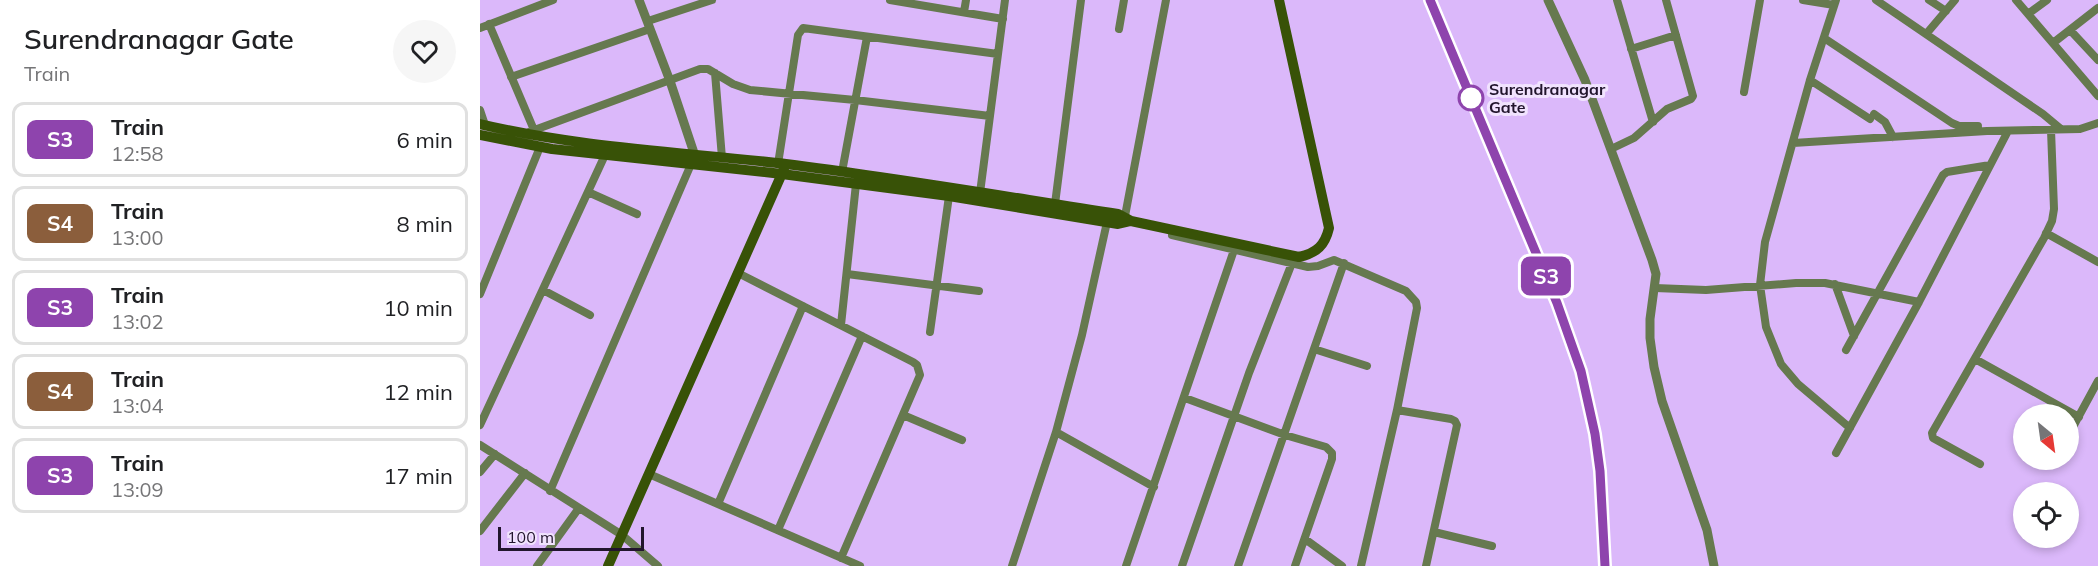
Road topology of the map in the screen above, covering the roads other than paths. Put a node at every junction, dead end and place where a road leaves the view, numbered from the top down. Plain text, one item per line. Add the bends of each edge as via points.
1 (553, 0) edge
2 (639, 0) edge
3 (712, 0) edge
4 (890, 0) edge
5 (966, 0) edge
6 (1005, 0) edge
7 (1081, 0) edge
8 (1124, 0) edge
9 (1166, 0) edge
10 (1279, 0) edge
11 (1548, 0) edge
12 (1617, 0) edge
13 (1665, 0) edge
14 (1760, 0) edge
15 (1803, 0) edge
16 (1876, 0) edge
17 (1929, 0) edge
18 (1955, 0) edge
19 (2016, 0) edge
20 (2047, 0) edge
21 (903, 1) edge
22 (1835, 2) edge
23 (2098, 8) edge
24 (1946, 11) junction
25 (964, 12) junction
26 (2028, 14) junction
27 (1003, 19) junction
28 (489, 24) junction
29 (649, 25) junction
30 (480, 28) edge
31 (1119, 29) dead end
32 (2070, 30) junction
33 (1927, 33) junction
34 (1676, 35) junction
35 (867, 37) junction
36 (1824, 38) junction
37 (2053, 43) junction
38 (1631, 49) junction
39 (998, 54) junction
40 (2098, 60) edge
41 (715, 73) junction
42 (512, 77) junction
43 (1810, 80) junction
44 (670, 81) junction
45 (2096, 90) edge
46 (1744, 92) dead end
47 (789, 94) junction
48 (855, 100) junction
49 (480, 110) edge
50 (990, 116) junction
51 (1653, 122) junction
52 (2098, 123) edge
53 (1978, 126) dead end
54 (482, 128) edge
55 (2061, 129) junction
56 (2051, 130) junction
57 (2008, 131) junction
58 (529, 132) junction
59 (1893, 137) junction
60 (1793, 143) junction
61 (540, 147) junction
62 (1611, 149) junction
63 (605, 155) junction
64 (722, 158) junction
65 (693, 161) junction
66 (1990, 165) junction
67 (782, 167) junction
68 (842, 172) junction
69 (856, 184) junction
70 (588, 192) junction
71 (980, 193) junction
72 (949, 196) junction
73 (1055, 204) junction
74 (637, 214) dead end
75 (1127, 220) junction
76 (1107, 222) junction
77 (2046, 233) junction
78 (1234, 250) junction
79 (1295, 260) junction
80 (1344, 262) junction
81 (2098, 262) edge
82 (738, 273) junction
83 (846, 274) junction
84 (1835, 284) junction
85 (1760, 285) junction
86 (936, 286) junction
87 (1655, 288) junction
88 (543, 290) junction
89 (979, 291) dead end
90 (1878, 293) junction
91 (480, 294) edge
92 (1918, 302) junction
93 (803, 306) junction
94 (590, 315) dead end
95 (841, 325) junction
96 (930, 332) dead end
97 (862, 336) junction
98 (1854, 336) junction
99 (1314, 349) junction
100 (1846, 350) dead end
101 (1975, 359) junction
102 (1367, 366) dead end
103 (2098, 381) edge
104 (1185, 398) junction
105 (2056, 404) edge
106 (1397, 410) junction
107 (903, 415) junction
108 (1234, 417) junction
109 (2079, 417) edge
110 (480, 426) edge
111 (1850, 428) junction
112 (1056, 432) junction
113 (1285, 435) junction
114 (962, 440) dead end
115 (480, 445) edge
116 (495, 453) junction
117 (1836, 453) dead end
118 (1980, 464) dead end
119 (480, 472) edge
120 (525, 473) junction
121 (649, 474) junction
122 (1154, 487) junction
123 (550, 491) junction
124 (717, 504) junction
125 (579, 508) junction
126 (778, 530) junction
127 (480, 531) edge
128 (1434, 532) junction
129 (622, 535) junction
130 (1305, 539) junction
131 (1492, 546) dead end
132 (841, 558) junction
133 (537, 566) edge
134 (608, 566) edge
135 (658, 566) edge
136 (860, 566) edge
137 (1012, 566) edge
138 (1126, 566) edge
139 (1182, 566) edge
140 (1238, 566) edge
141 (1295, 566) edge
142 (1342, 566) edge
143 (1361, 566) edge
144 (1426, 566) edge
145 (1714, 566) edge

1 - 28 street
2 - 29 street
3 - 29 street
4 - 21 street
5 - 25 street
6 - 27 street
7 - 73 street
8 - 31 street
9 - 75 street
10 - 79 main road via 1329,228 1319,249
11 - 62 street
12 - 38 street
13 - 34 street
14 - 46 street
15 - 22 street
16 - 33 street
17 - 24 street
18 - 24 street
19 - 26 street
20 - 26 street
21 - 25 street
22 - 36 street
23 - 32 street
24 - 33 street
25 - 27 street
26 - 37 street
27 - 39 street
28 - 30 street
28 - 42 street
29 - 42 street
29 - 44 street
32 - 37 street
32 - 40 street
33 - 55 street
34 - 38 street
34 - 51 street via 1693,96 1667,109
35 - 39 street
35 - 47 street via 803,28 798,35
35 - 48 street
36 - 43 street
36 - 53 street via 1952,123
37 - 45 street
38 - 51 street
39 - 50 street
41 - 44 street via 700,69
41 - 47 street via 740,88
41 - 64 street
42 - 58 street
43 - 59 street via 1885,122
43 - 60 street
44 - 58 street
44 - 65 street
47 - 48 street
47 - 67 street
48 - 50 street
48 - 68 street
49 - 54 street
50 - 71 street
51 - 62 street via 1634,138
52 - 55 street via 2088,128
54 - 58 main road
54 - 61 main road
55 - 56 street
56 - 57 street
56 - 77 street via 2054,209
57 - 59 street
57 - 66 street
58 - 65 main road
59 - 60 street
60 - 85 street via 1765,242
61 - 63 main road
61 - 91 street
62 - 87 street via 1652,260
63 - 65 main road
63 - 70 street
64 - 65 main road
64 - 67 main road
65 - 67 main road
65 - 123 street
66 - 90 street via 1943,175
66 - 92 street
67 - 68 main road
67 - 69 main road
67 - 82 main road
68 - 71 main road
69 - 72 main road
69 - 83 street
70 - 74 street
70 - 88 street
71 - 73 main road
72 - 76 main road
72 - 86 street
73 - 75 main road
75 - 76 main road
75 - 78 street
75 - 79 main road
76 - 112 street
77 - 81 street
77 - 101 street
78 - 79 street
78 - 104 street
79 - 80 street via 1308,267 1334,260
79 - 108 street
80 - 99 street
80 - 106 street via 1406,291 1416,302
82 - 93 street
82 - 121 main road
83 - 86 street
83 - 95 street
84 - 85 street
84 - 90 street
84 - 98 street
85 - 87 street via 1706,291
85 - 111 street via 1766,327 1781,364 1798,384
86 - 89 street
86 - 96 street
87 - 145 street via 1650,319 1654,367 1707,530
88 - 94 street
88 - 110 street
90 - 92 street
90 - 98 street
92 - 111 street
93 - 95 street
93 - 124 street
95 - 97 street
97 - 107 street via 913,362 919,369
97 - 126 street
98 - 100 street
99 - 102 street
99 - 113 street
101 - 105 street
101 - 118 street via 1932,435
103 - 109 street
104 - 108 street
104 - 122 street
106 - 128 street via 1450,419 1457,424
106 - 143 street
107 - 114 street
107 - 132 street
108 - 113 street
108 - 139 street
111 - 117 street
112 - 122 street
112 - 137 street
113 - 130 street via 1326,447 1332,453
113 - 140 street
115 - 116 street
116 - 119 street
116 - 120 street
120 - 123 street
120 - 127 street
121 - 124 street
121 - 129 main road
122 - 138 street
123 - 125 street
124 - 126 street
125 - 129 street
125 - 133 street
126 - 132 street
128 - 131 street
128 - 144 street
129 - 134 main road
129 - 135 street
130 - 141 street
130 - 142 street
132 - 136 street

